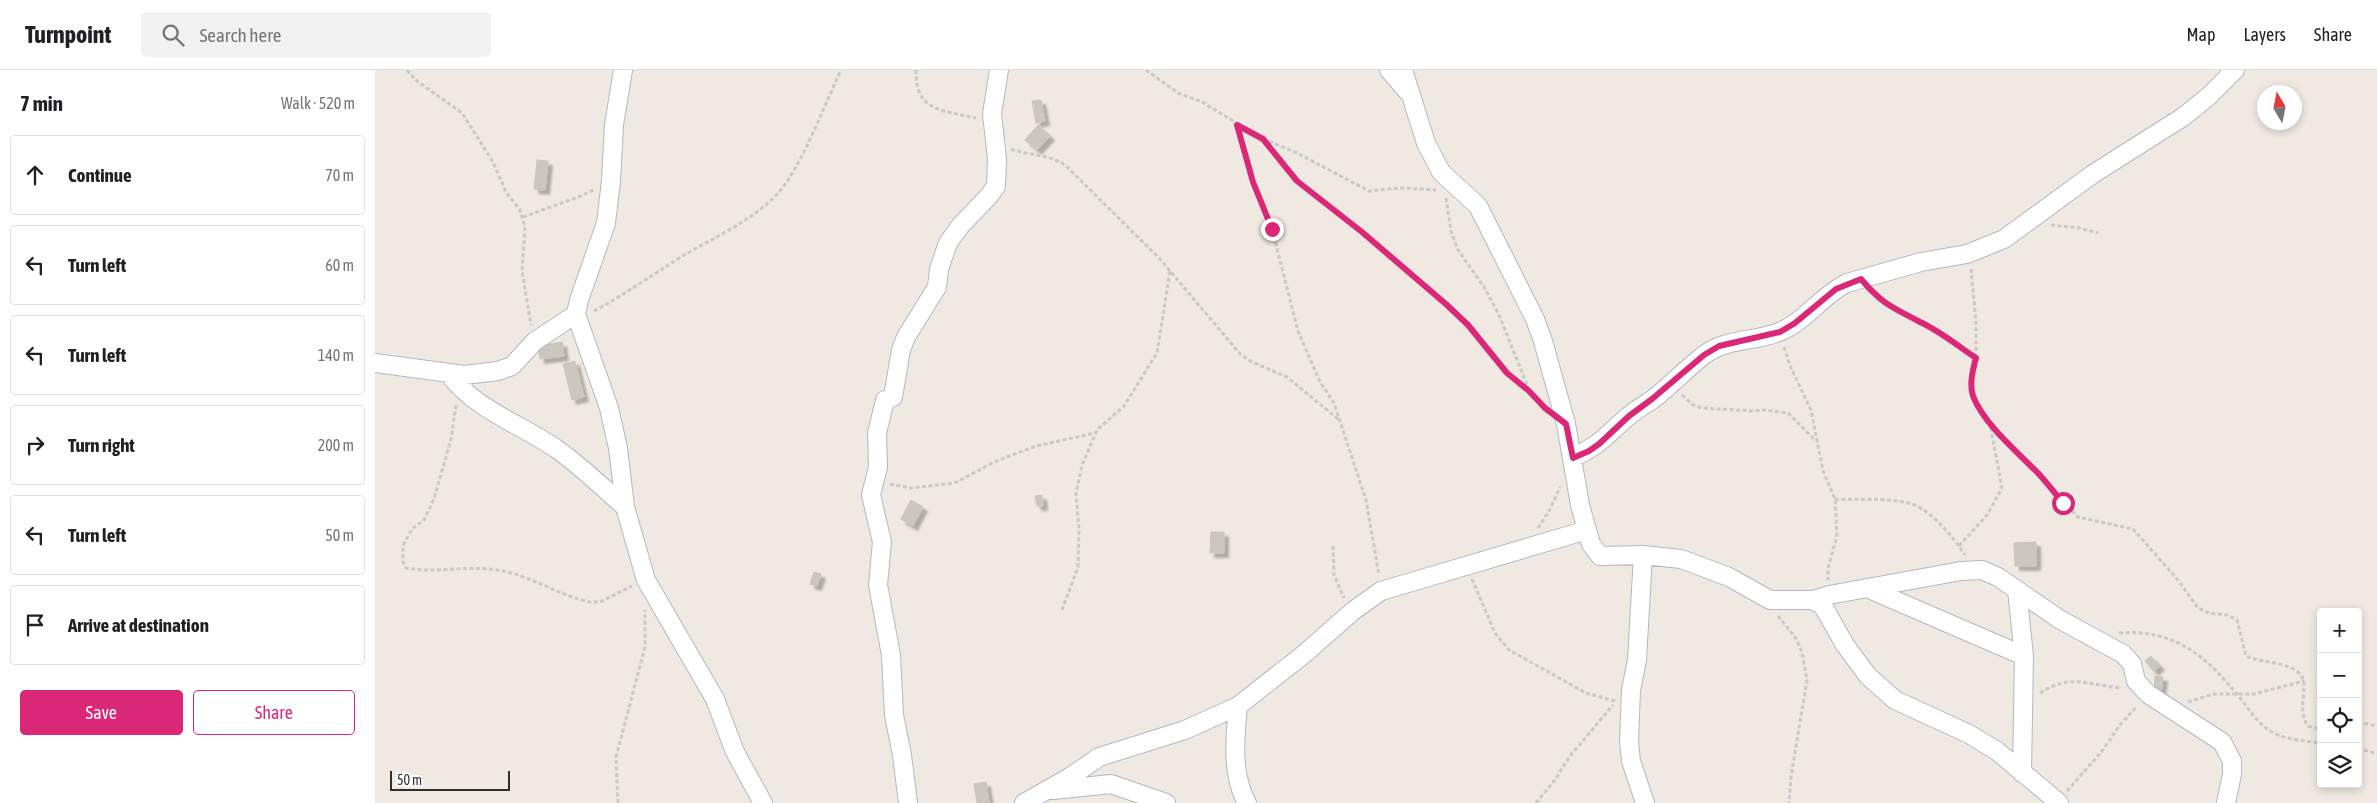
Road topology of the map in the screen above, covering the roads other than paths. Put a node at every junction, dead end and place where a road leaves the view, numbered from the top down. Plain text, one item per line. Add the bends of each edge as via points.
1 (623, 70) edge
2 (999, 70) edge
3 (1389, 70) edge
4 (1403, 70) edge
5 (2235, 70) edge
6 (1412, 98) junction
7 (577, 316) junction
8 (375, 363) edge
9 (447, 373) junction
10 (1573, 458) junction
11 (625, 507) junction
12 (1587, 530) junction
13 (1643, 555) junction
14 (1869, 589) junction
15 (2017, 590) junction
16 (1821, 598) junction
17 (2024, 656) junction
18 (1238, 706) junction
19 (2022, 772) junction
20 (1045, 791) junction
21 (763, 803) edge
22 (908, 803) edge
23 (1024, 803) edge
24 (1166, 803) edge
25 (1245, 803) edge
26 (1645, 803) edge
27 (2058, 803) edge
28 (2226, 803) edge

1 - 7 street via 614,125 605,223 579,300
2 - 22 street via 993,95 996,186 948,244 937,286 907,337 893,397 885,400 877,433 878,467 871,495 881,542 877,585 891,656 893,715
3 - 6 street
4 - 6 street
5 - 10 street via 2183,117 2093,174 2004,239 1967,254 1921,262 1861,279 1836,289 1780,332 1719,346 1629,416 1599,444
6 - 10 street via 1441,172 1478,206 1535,319 1556,385
7 - 9 street via 535,342 508,368 482,374
7 - 11 street via 609,408 618,448
8 - 9 street
9 - 11 street via 472,400 558,450
10 - 12 street
11 - 21 street via 650,587 715,699 735,752
12 - 13 street via 1591,544 1600,556
12 - 18 street via 1381,591
13 - 16 street via 1681,559 1708,568 1770,600
13 - 26 street via 1629,742
14 - 15 street via 1935,575 1982,570
14 - 16 street
14 - 17 street
15 - 17 street
15 - 28 street via 2086,635 2123,654 2133,664 2136,680 2150,695 2222,742 2232,761
16 - 19 street via 1845,645 1869,676 1895,700 1969,734
17 - 19 street
18 - 20 street via 1185,730 1099,757
18 - 25 street via 1235,742
19 - 27 street
20 - 23 street
20 - 24 street via 1111,784

